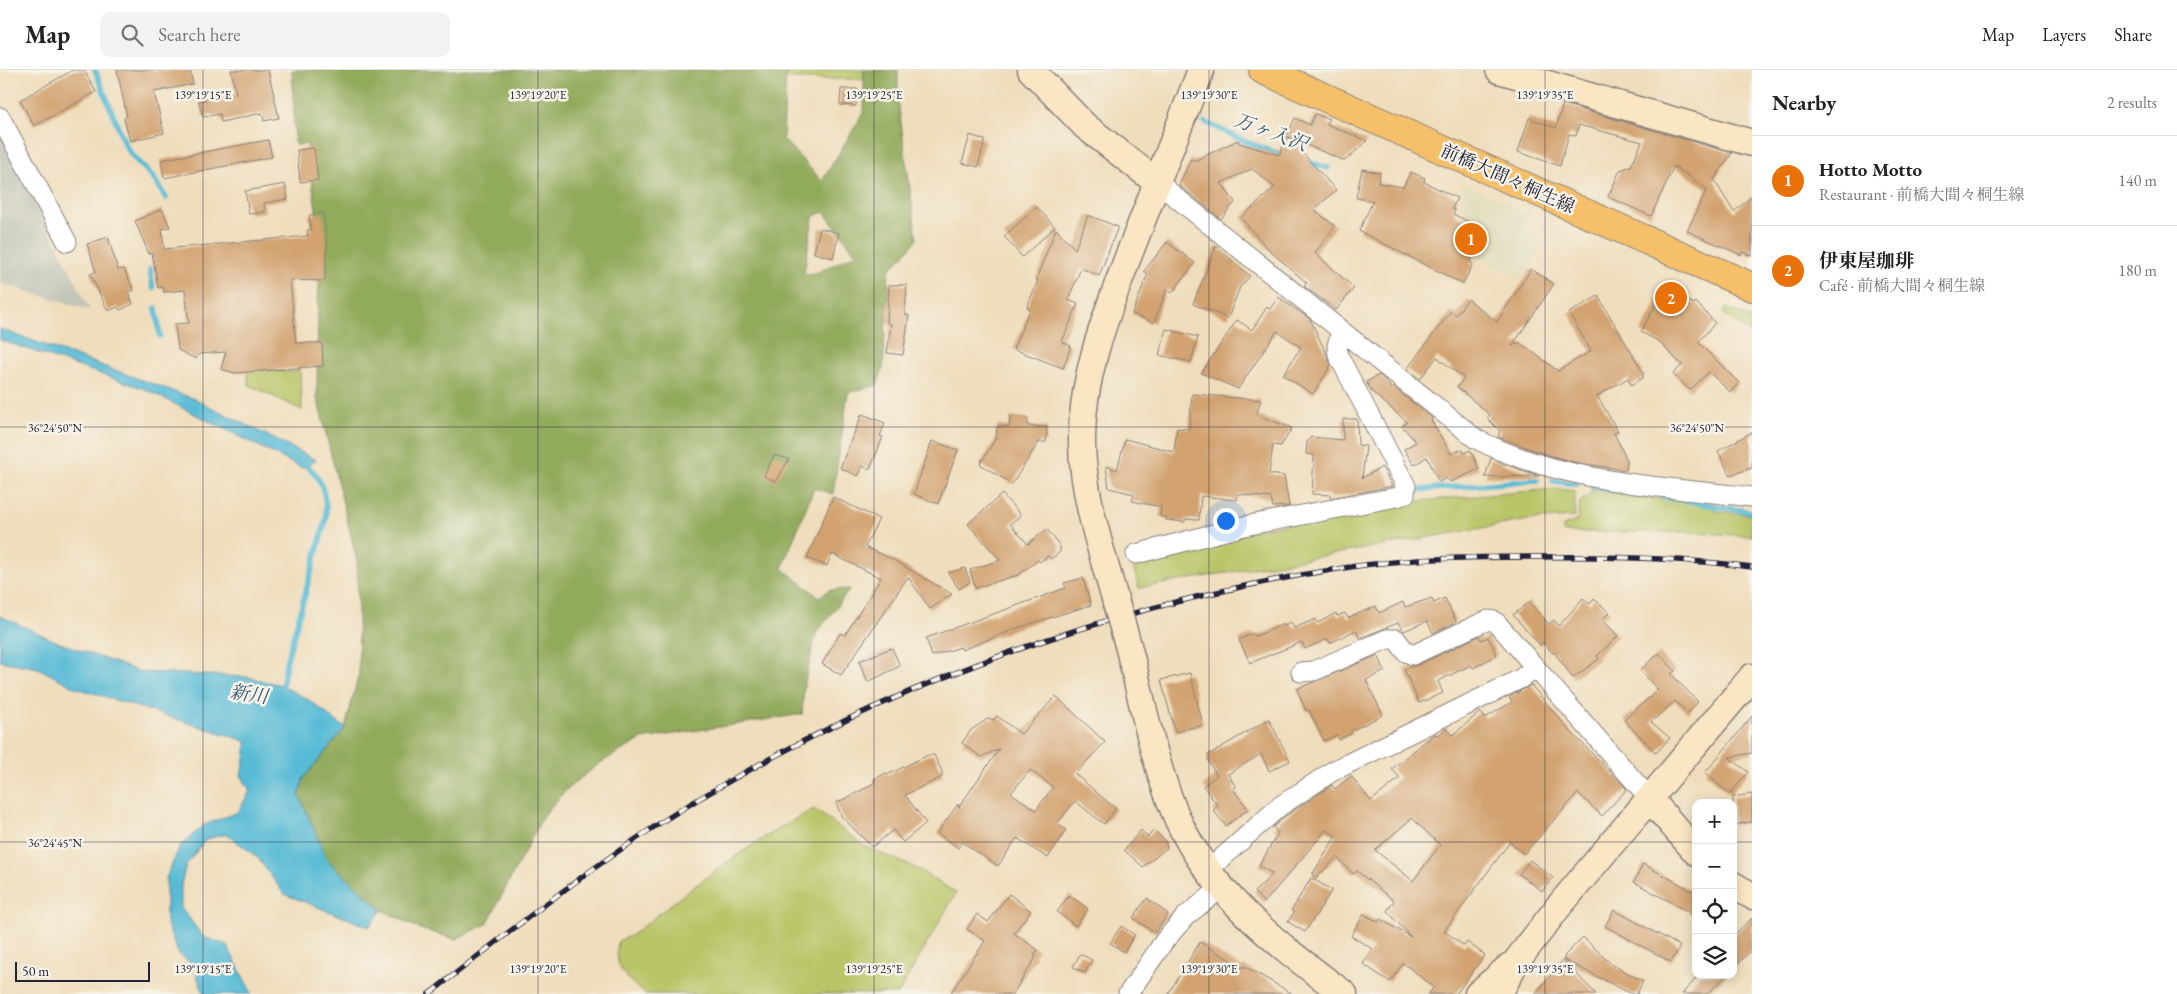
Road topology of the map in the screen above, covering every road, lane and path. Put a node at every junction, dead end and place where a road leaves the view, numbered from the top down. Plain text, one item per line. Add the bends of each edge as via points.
1 (1031, 70) edge
2 (1201, 70) edge
3 (1263, 70) edge
4 (1499, 70) edge
5 (0, 117) edge
6 (1752, 143) edge
7 (1158, 183) junction
8 (67, 242) dead end
9 (1752, 286) edge
10 (1341, 331) junction
11 (1752, 497) edge
12 (1136, 554) dead end
13 (1535, 668) junction
14 (1301, 672) dead end
15 (1752, 677) edge
16 (1650, 799) junction
17 (1692, 847) edge
18 (1214, 879) junction
19 (1737, 887) edge
20 (1752, 896) edge
21 (1515, 963) junction
22 (1128, 994) edge
23 (1344, 994) edge
24 (1478, 994) edge
25 (1499, 994) edge

1 - 7 street via 1084,126
2 - 7 street
3 - 9 main road, 前橋大間々桐生線
4 - 6 street
5 - 8 street
7 - 10 street
7 - 18 street, bridge via 1100,334 1088,379 1082,445 1093,518 1169,798 1188,839
10 - 11 street via 1476,439 1494,449 1548,468 1648,485
10 - 12 street via 1338,354 1406,486 1405,494 1244,526
13 - 14 street via 1499,625 1489,620 1413,655 1396,640 1387,640 1314,672
13 - 16 street
13 - 18 street via 1520,679 1333,771 1280,806
15 - 16 street
16 - 17 street
16 - 21 street
18 - 22 street via 1165,940
18 - 23 street via 1240,909 1283,948
19 - 20 street
21 - 24 street
21 - 25 street

